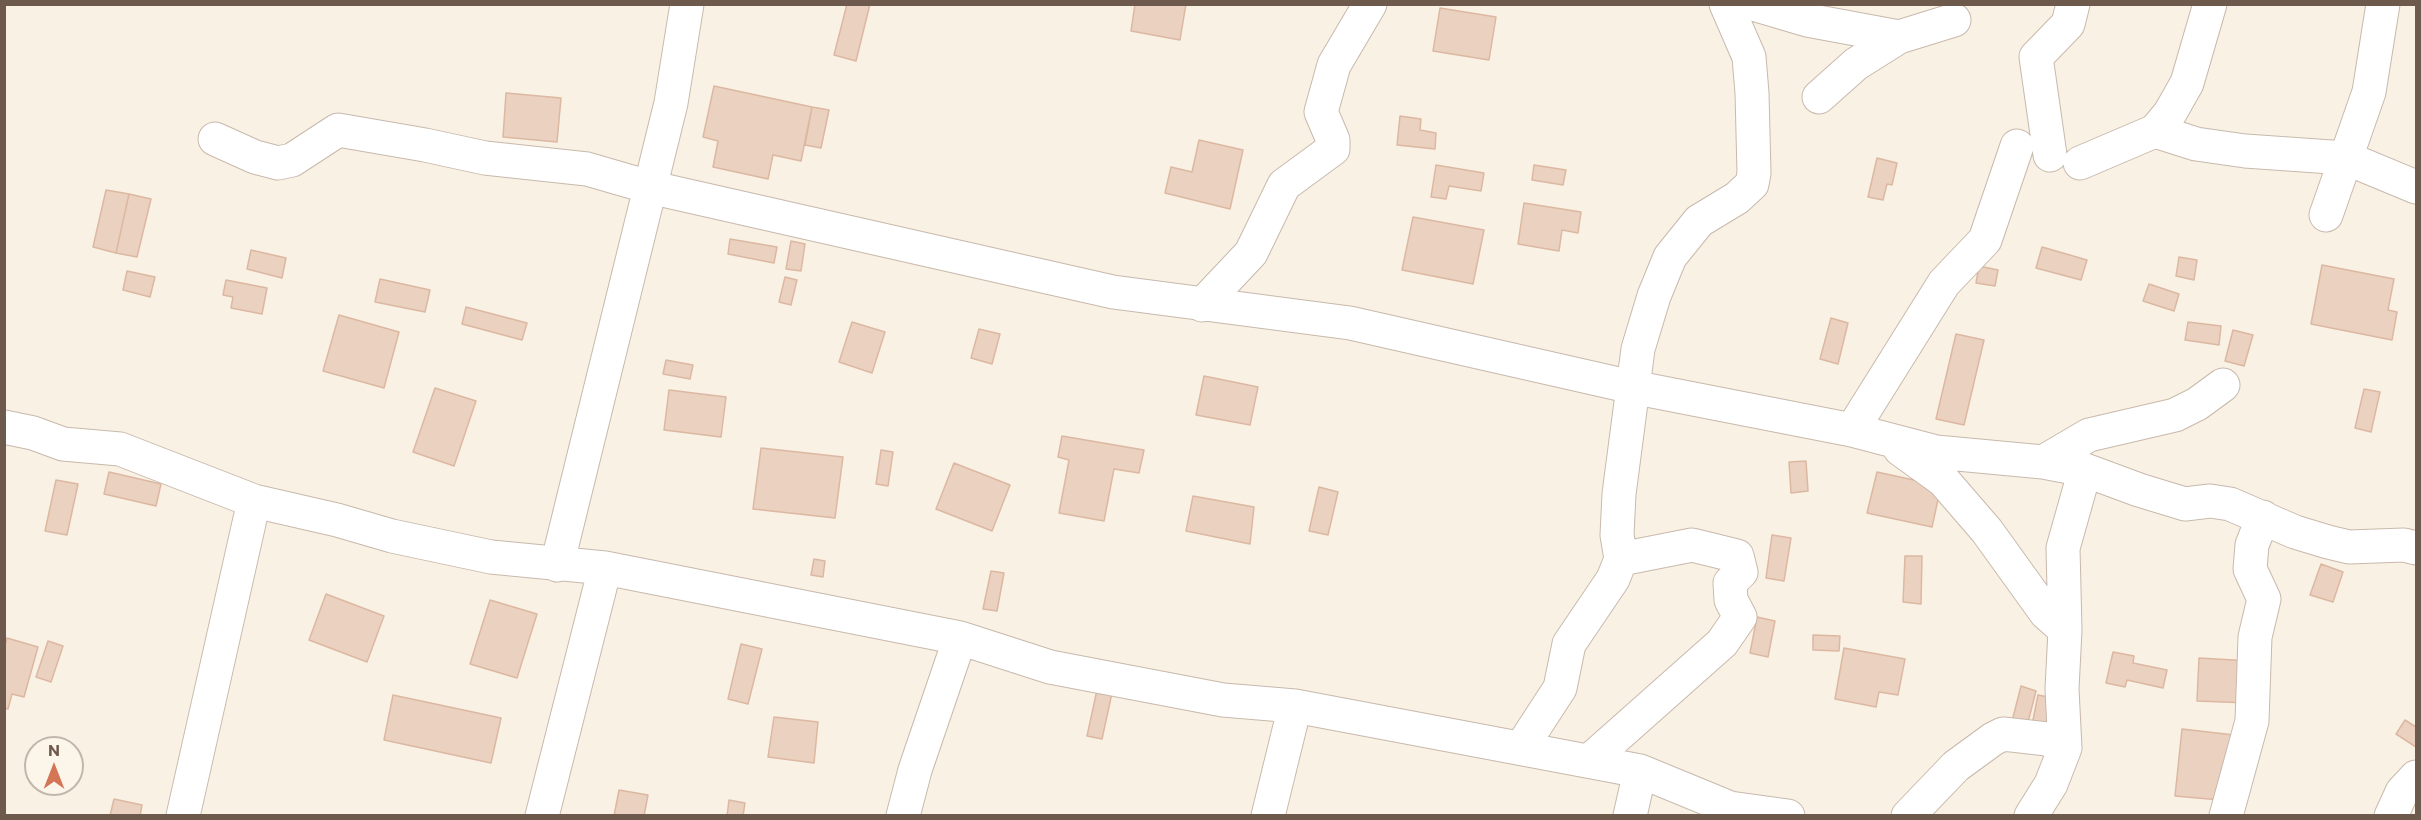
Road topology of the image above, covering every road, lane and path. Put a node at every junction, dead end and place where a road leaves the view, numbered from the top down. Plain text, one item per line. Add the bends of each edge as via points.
1 (687, 4) edge
2 (1370, 4) edge
3 (1726, 4) edge
4 (1753, 4) edge
5 (2073, 4) edge
6 (2210, 4) edge
7 (2382, 4) edge
8 (1954, 20) dead end
9 (1899, 37) junction
10 (1819, 97) dead end
11 (2155, 131) junction
12 (215, 139) dead end
13 (2018, 146) dead end
14 (2346, 158) junction
15 (649, 187) junction
16 (2416, 187) edge
17 (2325, 215) dead end
18 (1202, 305) junction
19 (2223, 385) dead end
20 (1632, 387) junction
21 (4, 427) edge
22 (1852, 430) junction
23 (1887, 439) junction
24 (2043, 462) junction
25 (2085, 470) junction
26 (254, 501) junction
27 (2263, 517) junction
28 (2416, 548) edge
29 (1622, 559) junction
30 (557, 565) junction
31 (605, 568) junction
32 (2065, 630) junction
33 (960, 638) junction
34 (1295, 706) junction
35 (1521, 748) junction
36 (2065, 748) junction
37 (1589, 761) junction
38 (1641, 771) junction
39 (2416, 777) edge
40 (183, 816) edge
41 (542, 816) edge
42 (903, 816) edge
43 (1269, 816) edge
44 (1630, 816) edge
45 (1788, 816) edge
46 (1908, 816) edge
47 (2031, 816) edge
48 (2226, 816) edge
49 (2391, 816) edge

1 - 15 street via 670,103
2 - 18 street via 1334,65 1321,112 1333,149 1284,185 1251,253
3 - 20 street via 1749,57 1752,184 1699,221 1670,257 1638,349
4 - 9 street via 1807,20
5 - 11 street via 2068,24 2036,57 2065,159
6 - 11 street via 2187,83
7 - 14 street via 2369,92
8 - 9 street
9 - 10 street via 1856,64
11 - 14 street via 2196,144 2245,151
12 - 15 street via 278,163 292,160 338,130 485,158 587,169
13 - 22 street via 1985,240 1944,283
14 - 16 street
14 - 17 street
15 - 18 street via 1113,292
15 - 30 street
18 - 20 street via 1350,323
19 - 24 street via 2175,415 2089,435
20 - 22 street
20 - 29 street via 1618,494 1617,535
21 - 26 street via 63,444 120,449
22 - 23 street
23 - 24 street via 1935,452
23 - 32 street via 1943,480 1987,531 2046,613
24 - 25 street
25 - 27 street via 2185,504 2230,504
25 - 32 street via 2063,548
26 - 30 street via 428,544
26 - 40 street
27 - 28 street via 2295,532 2349,547
27 - 48 street via 2252,545 2250,569 2264,599 2255,637 2252,721
29 - 35 street via 1569,644 1560,688
29 - 37 street via 1692,545 1737,556 1741,572 1730,583 1731,600 1740,617 1722,643
30 - 31 street
31 - 33 street
31 - 41 street
32 - 36 street
33 - 34 street via 1050,667 1223,700
33 - 42 street
34 - 35 street
34 - 43 street
35 - 37 street
36 - 46 street via 2047,739 2003,734 1956,766
36 - 47 street via 2051,784
37 - 38 street
38 - 44 street
38 - 45 street via 1730,808
39 - 49 street via 2402,792

